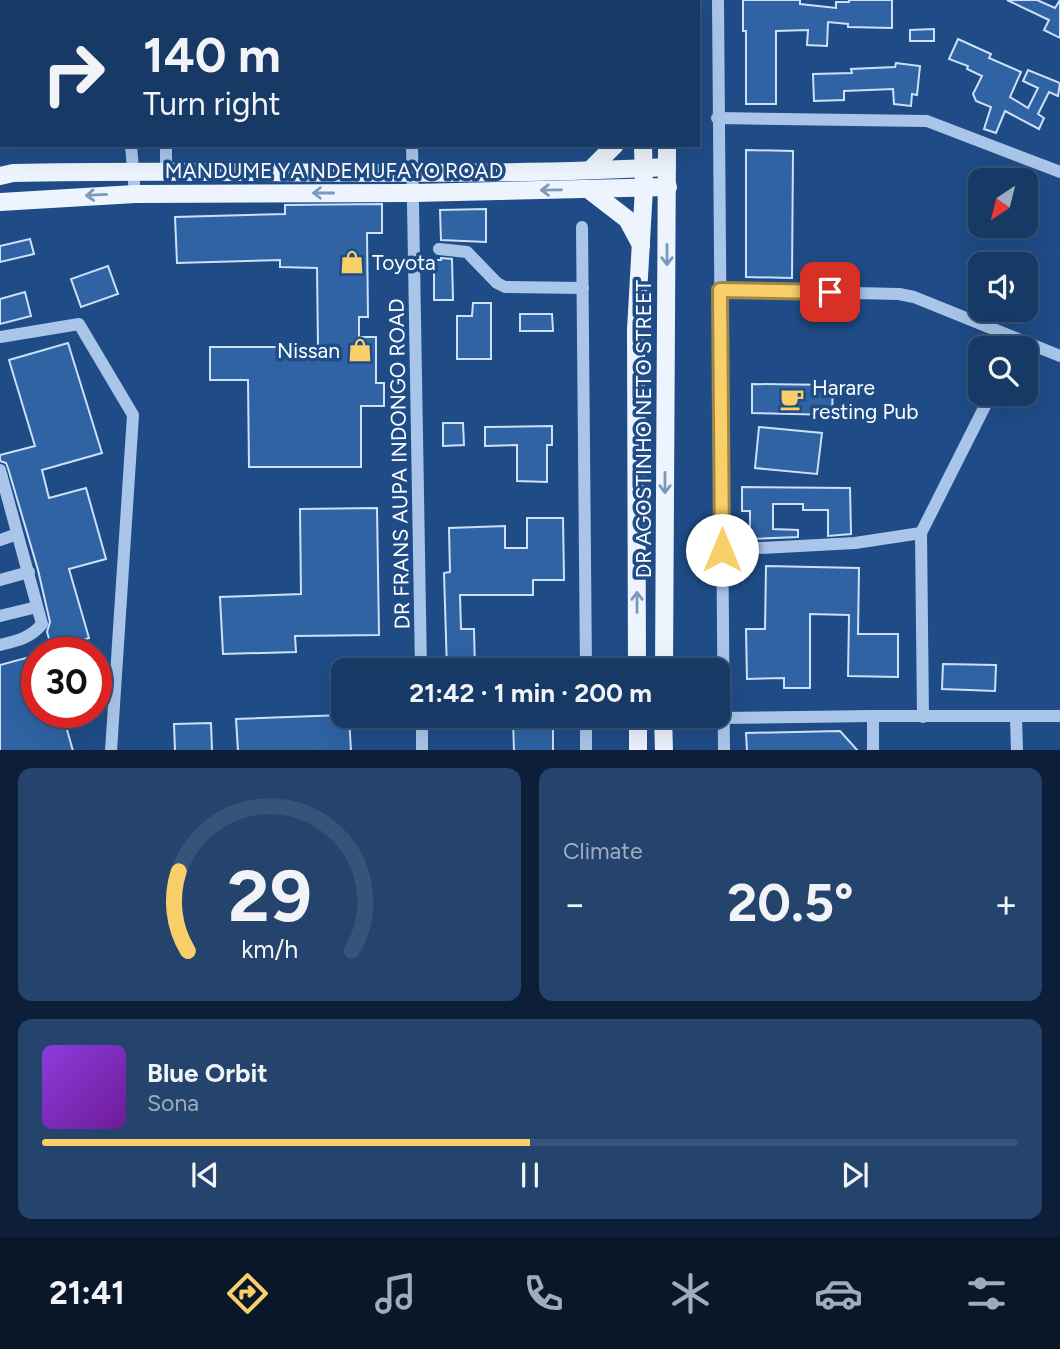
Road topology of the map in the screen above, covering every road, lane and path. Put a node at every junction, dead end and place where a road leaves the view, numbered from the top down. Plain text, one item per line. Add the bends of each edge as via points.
1 (718, 0) edge
2 (717, 118) junction
3 (131, 147) edge
4 (166, 147) edge
5 (412, 147) edge
6 (613, 147) edge
7 (643, 147) edge
8 (667, 147) edge
9 (667, 167) junction
10 (643, 168) junction
11 (591, 169) junction
12 (132, 170) junction
13 (166, 170) junction
14 (1060, 172) edge
15 (414, 173) junction
16 (0, 176) edge
17 (668, 187) junction
18 (644, 188) junction
19 (588, 189) junction
20 (414, 193) junction
21 (135, 194) junction
22 (0, 202) edge
23 (582, 227) dead end
24 (641, 245) junction
25 (439, 249) dead end
26 (583, 288) junction
27 (720, 290) junction
28 (1000, 336) edge
29 (0, 337) edge
30 (1038, 350) edge
31 (1060, 356) edge
32 (985, 406) edge
33 (1, 476) edge
34 (5, 508) edge
35 (921, 533) junction
36 (18, 534) junction
37 (0, 540) edge
38 (722, 550) junction
39 (29, 572) junction
40 (0, 580) edge
41 (37, 607) junction
42 (0, 617) edge
43 (0, 645) edge
44 (421, 658) edge
45 (586, 658) edge
46 (637, 658) edge
47 (664, 658) edge
48 (723, 658) edge
49 (873, 716) junction
50 (1060, 716) edge
51 (730, 717) edge
52 (923, 717) junction
53 (1016, 718) junction
54 (422, 728) edge
55 (586, 728) edge
56 (638, 728) edge
57 (663, 728) edge
58 (724, 728) edge
59 (111, 750) edge
60 (422, 750) edge
61 (586, 750) edge
62 (638, 750) edge
63 (664, 750) edge
64 (724, 750) edge
65 (873, 750) edge
66 (1017, 750) edge

1 - 2 street
2 - 14 street via 927,121
2 - 27 street
3 - 12 street
4 - 13 street
5 - 15 street, DR FRANS AUPA INDONGO ROAD
6 - 11 main road
7 - 10 main road, DR AGOSTINHO NETO STREET
8 - 9 main road, DR AGOSTINHO NETO STREET
9 - 10 main road, MANDUME YA NDEMUFAYO ROAD
9 - 17 main road, DR AGOSTINHO NETO STREET
10 - 11 main road, MANDUME YA NDEMUFAYO ROAD
10 - 18 main road, DR AGOSTINHO NETO STREET
11 - 15 main road, MANDUME YA NDEMUFAYO ROAD
12 - 13 main road, MANDUME YA NDEMUFAYO ROAD
12 - 16 main road, MANDUME YA NDEMUFAYO ROAD
12 - 21 street
13 - 15 main road, MANDUME YA NDEMUFAYO ROAD
15 - 20 street, DR FRANS AUPA INDONGO ROAD
17 - 18 main road, MANDUME YA NDEMUFAYO ROAD
17 -> 47 main road, DR AGOSTINHO NETO STREET
18 - 19 main road, MANDUME YA NDEMUFAYO ROAD
18 - 24 main road, DR AGOSTINHO NETO STREET
19 -> 20 main road, MANDUME YA NDEMUFAYO ROAD
19 - 24 main road via 627,219
20 -> 21 main road, MANDUME YA NDEMUFAYO ROAD
20 - 44 street, DR FRANS AUPA INDONGO ROAD
21 -> 22 main road, MANDUME YA NDEMUFAYO ROAD
23 - 26 street
46 -> 24 main road, DR AGOSTINHO NETO STREET via 636,330
25 - 26 street via 467,252 505,287
26 - 45 street
27 - 28 street via 899,294
27 - 38 street
29 - 59 street via 79,324 133,415
30 - 31 street
32 - 35 street
33 - 34 street
34 - 36 street
35 - 38 street via 855,543
35 - 52 street
36 - 37 street
36 - 39 street
38 - 48 street
39 - 40 street
39 - 41 street
41 - 42 street
41 - 43 street via 41,624 36,632
49 - 51 street
49 - 52 street
49 - 65 street
50 - 53 street
52 - 53 street
53 - 66 street
54 - 60 street
55 - 61 street
56 - 62 main road
57 - 63 main road
58 - 64 street

